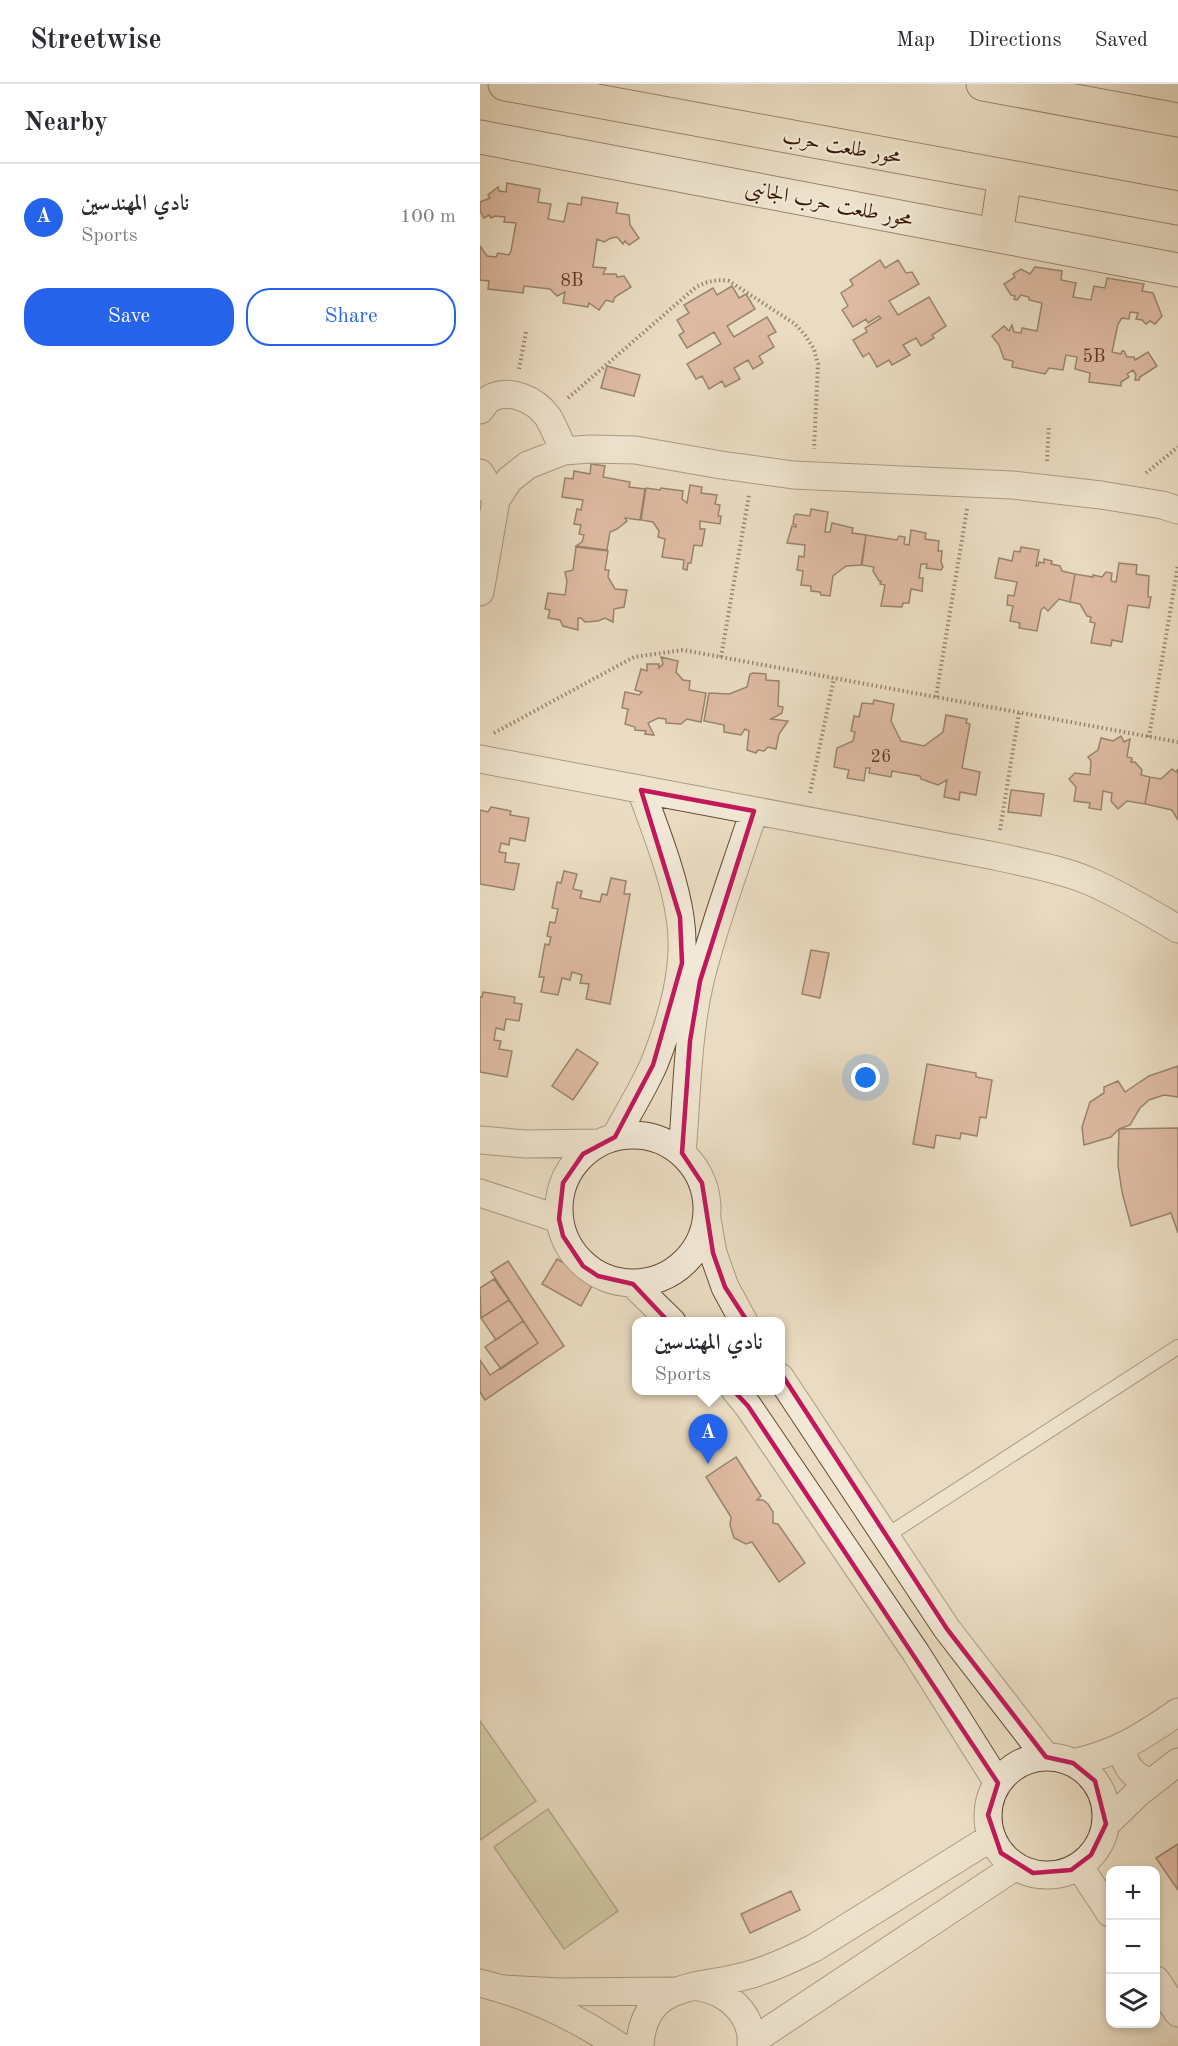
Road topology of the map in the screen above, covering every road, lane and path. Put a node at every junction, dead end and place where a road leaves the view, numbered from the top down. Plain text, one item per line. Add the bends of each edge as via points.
1 (505, 84) edge
2 (983, 84) edge
3 (1178, 120) edge
4 (480, 137) edge
5 (1005, 176) junction
6 (1178, 208) edge
7 (996, 235) junction
8 (1178, 270) edge
9 (526, 332) dead end
10 (513, 396) junction
11 (480, 410) edge
12 (548, 417) junction
13 (1049, 425) dead end
14 (564, 451) junction
15 (753, 470) junction
16 (480, 473) edge
17 (813, 476) junction
18 (972, 482) junction
19 (1045, 489) junction
20 (496, 500) junction
21 (1178, 510) edge
22 (1178, 565) edge
23 (480, 592) edge
24 (721, 657) junction
25 (834, 678) junction
26 (936, 697) junction
27 (1019, 713) junction
28 (490, 734) dead end
29 (1149, 737) junction
30 (1178, 742) edge
31 (480, 759) edge
32 (641, 790) junction
33 (754, 811) junction
34 (804, 820) junction
35 (995, 856) junction
36 (1178, 930) edge
37 (480, 1140) edge
38 (606, 1140) junction
39 (682, 1154) junction
40 (480, 1193) edge
41 (707, 1218) junction
42 (559, 1219) junction
43 (633, 1284) junction
44 (667, 1317) edge
45 (741, 1317) edge
46 (1178, 1347) edge
47 (785, 1384) edge
48 (739, 1395) edge
49 (886, 1536) junction
50 (1178, 1712) edge
51 (1122, 1748) junction
52 (1046, 1757) junction
53 (1178, 1762) edge
54 (1073, 1763) junction
55 (998, 1783) junction
56 (1150, 1783) junction
57 (1106, 1824) junction
58 (992, 1837) junction
59 (1016, 1866) junction
60 (1079, 1866) junction
61 (1106, 1906) edge
62 (492, 1986) edge
63 (1160, 1987) edge
64 (684, 1989) junction
65 (1178, 2013) edge
66 (751, 2044) edge
67 (620, 2046) edge
68 (640, 2046) edge

1 - 5 main road, محور طلعت حرب
2 - 3 main road
4 - 7 street, محور طلعت حرب الجانبى
5 - 6 main road, محور طلعت حرب
5 - 7 main road
7 - 8 street, محور طلعت حرب الجانبى
9 - 10 path
10 - 11 street via 489,399
10 - 12 street via 538,405
12 - 14 street
12 - 17 path via 696,287 706,281 729,281 795,324 814,349 818,364
13 - 19 path
14 - 15 street via 636,450
14 - 20 street via 528,465 509,480
15 - 17 street
15 - 24 path
16 - 20 street
17 - 18 street
18 - 19 street
18 - 26 path
19 - 21 street
20 - 23 street
22 - 29 path
24 - 25 path
24 - 28 path via 683,650 634,657
25 - 26 path
25 - 34 path
26 - 27 path
27 - 29 path
27 - 35 path
29 - 30 path
31 - 32 street
32 - 33 street
32 - 38 street via 680,917 682,963 671,1015 653,1065
33 - 34 street
33 - 39 street via 700,981 690,1041
34 - 35 street
35 - 36 street via 1087,880
37 - 38 street via 526,1144
38 - 39 street via 632,1135 650,1137
38 - 42 street via 571,1167 561,1192
39 - 41 street via 702,1183
40 - 42 street
41 - 43 street via 703,1236 682,1265 651,1282
41 - 45 street via 713,1253
42 - 43 street via 563,1236 584,1266 598,1276
43 - 44 street
46 - 49 lane
47 - 49 street
48 - 55 street via 916,1653
49 - 52 street via 947,1629
50 - 51 street
51 - 54 street
51 - 56 street via 1130,1770
52 - 54 street
52 - 55 street via 1019,1764
53 - 56 street
54 - 57 street via 1095,1781 1102,1794
55 - 58 street via 989,1804
56 - 57 street
57 - 60 street via 1092,1855
58 - 59 street via 1001,1853
58 - 64 street via 794,1958 747,1976
59 - 60 street via 1042,1875
59 - 66 street
60 - 61 street
62 - 64 street via 581,1992
62 - 67 street via 541,2003
63 - 65 street
64 - 66 street via 711,1989 727,1997 748,2024
64 - 68 street via 660,1999 649,2012

